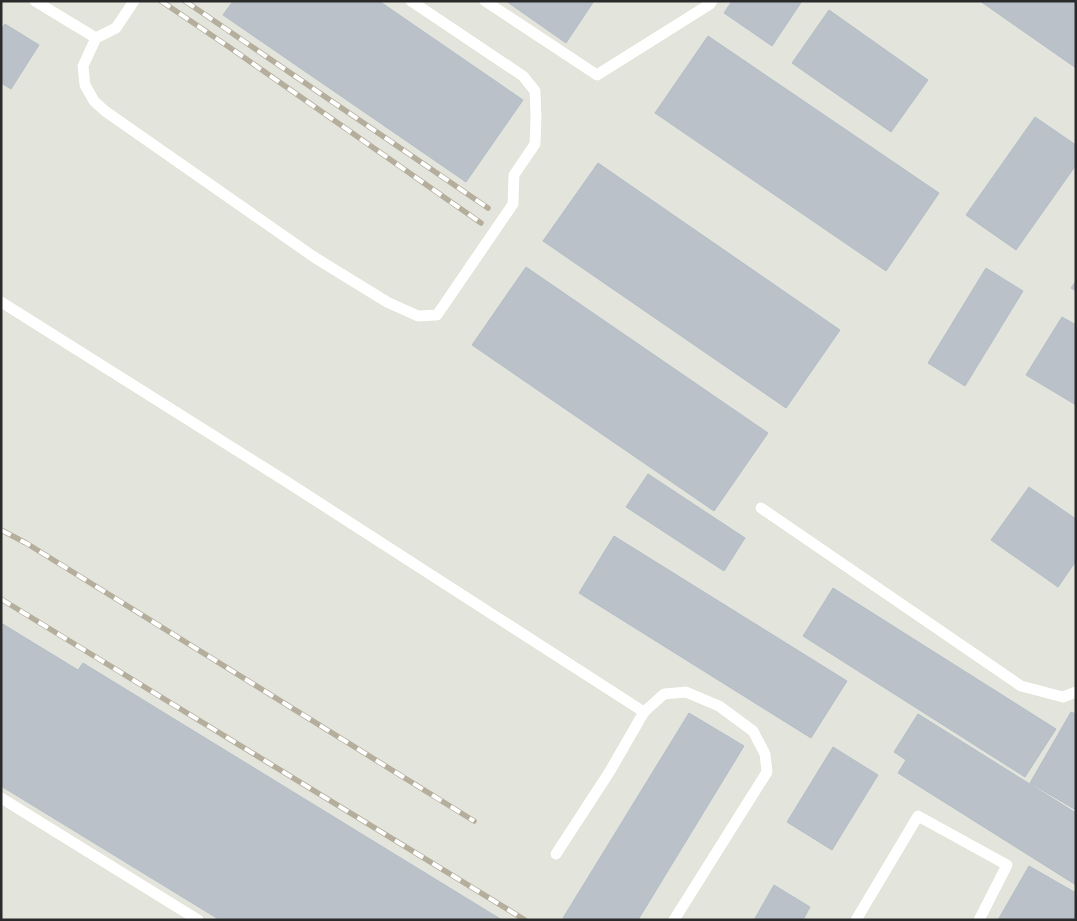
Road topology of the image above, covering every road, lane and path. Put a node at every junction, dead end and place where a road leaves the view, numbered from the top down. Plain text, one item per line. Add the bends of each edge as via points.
1 (35, 1) edge
2 (134, 1) edge
3 (411, 1) edge
4 (485, 1) edge
5 (712, 1) edge
6 (96, 38) junction
7 (1, 302) edge
8 (761, 508) dead end
9 (1076, 692) edge
10 (644, 712) junction
11 (1, 798) edge
12 (556, 854) dead end
13 (198, 920) edge
14 (674, 920) edge
15 (856, 920) edge
16 (979, 920) edge

1 - 6 lane
2 - 6 lane via 116,28
3 - 6 lane via 523,76 535,91 535,144 514,175 513,204 437,315 418,316 387,302 314,257 105,111 94,101 85,85 83,66
4 - 5 lane via 597,75
7 - 10 lane
8 - 9 lane via 1021,686 1063,697
10 - 12 lane
10 - 14 lane via 664,694 686,692 719,706 753,731 765,754 767,772
11 - 13 lane
15 - 16 lane via 918,816 1007,865

